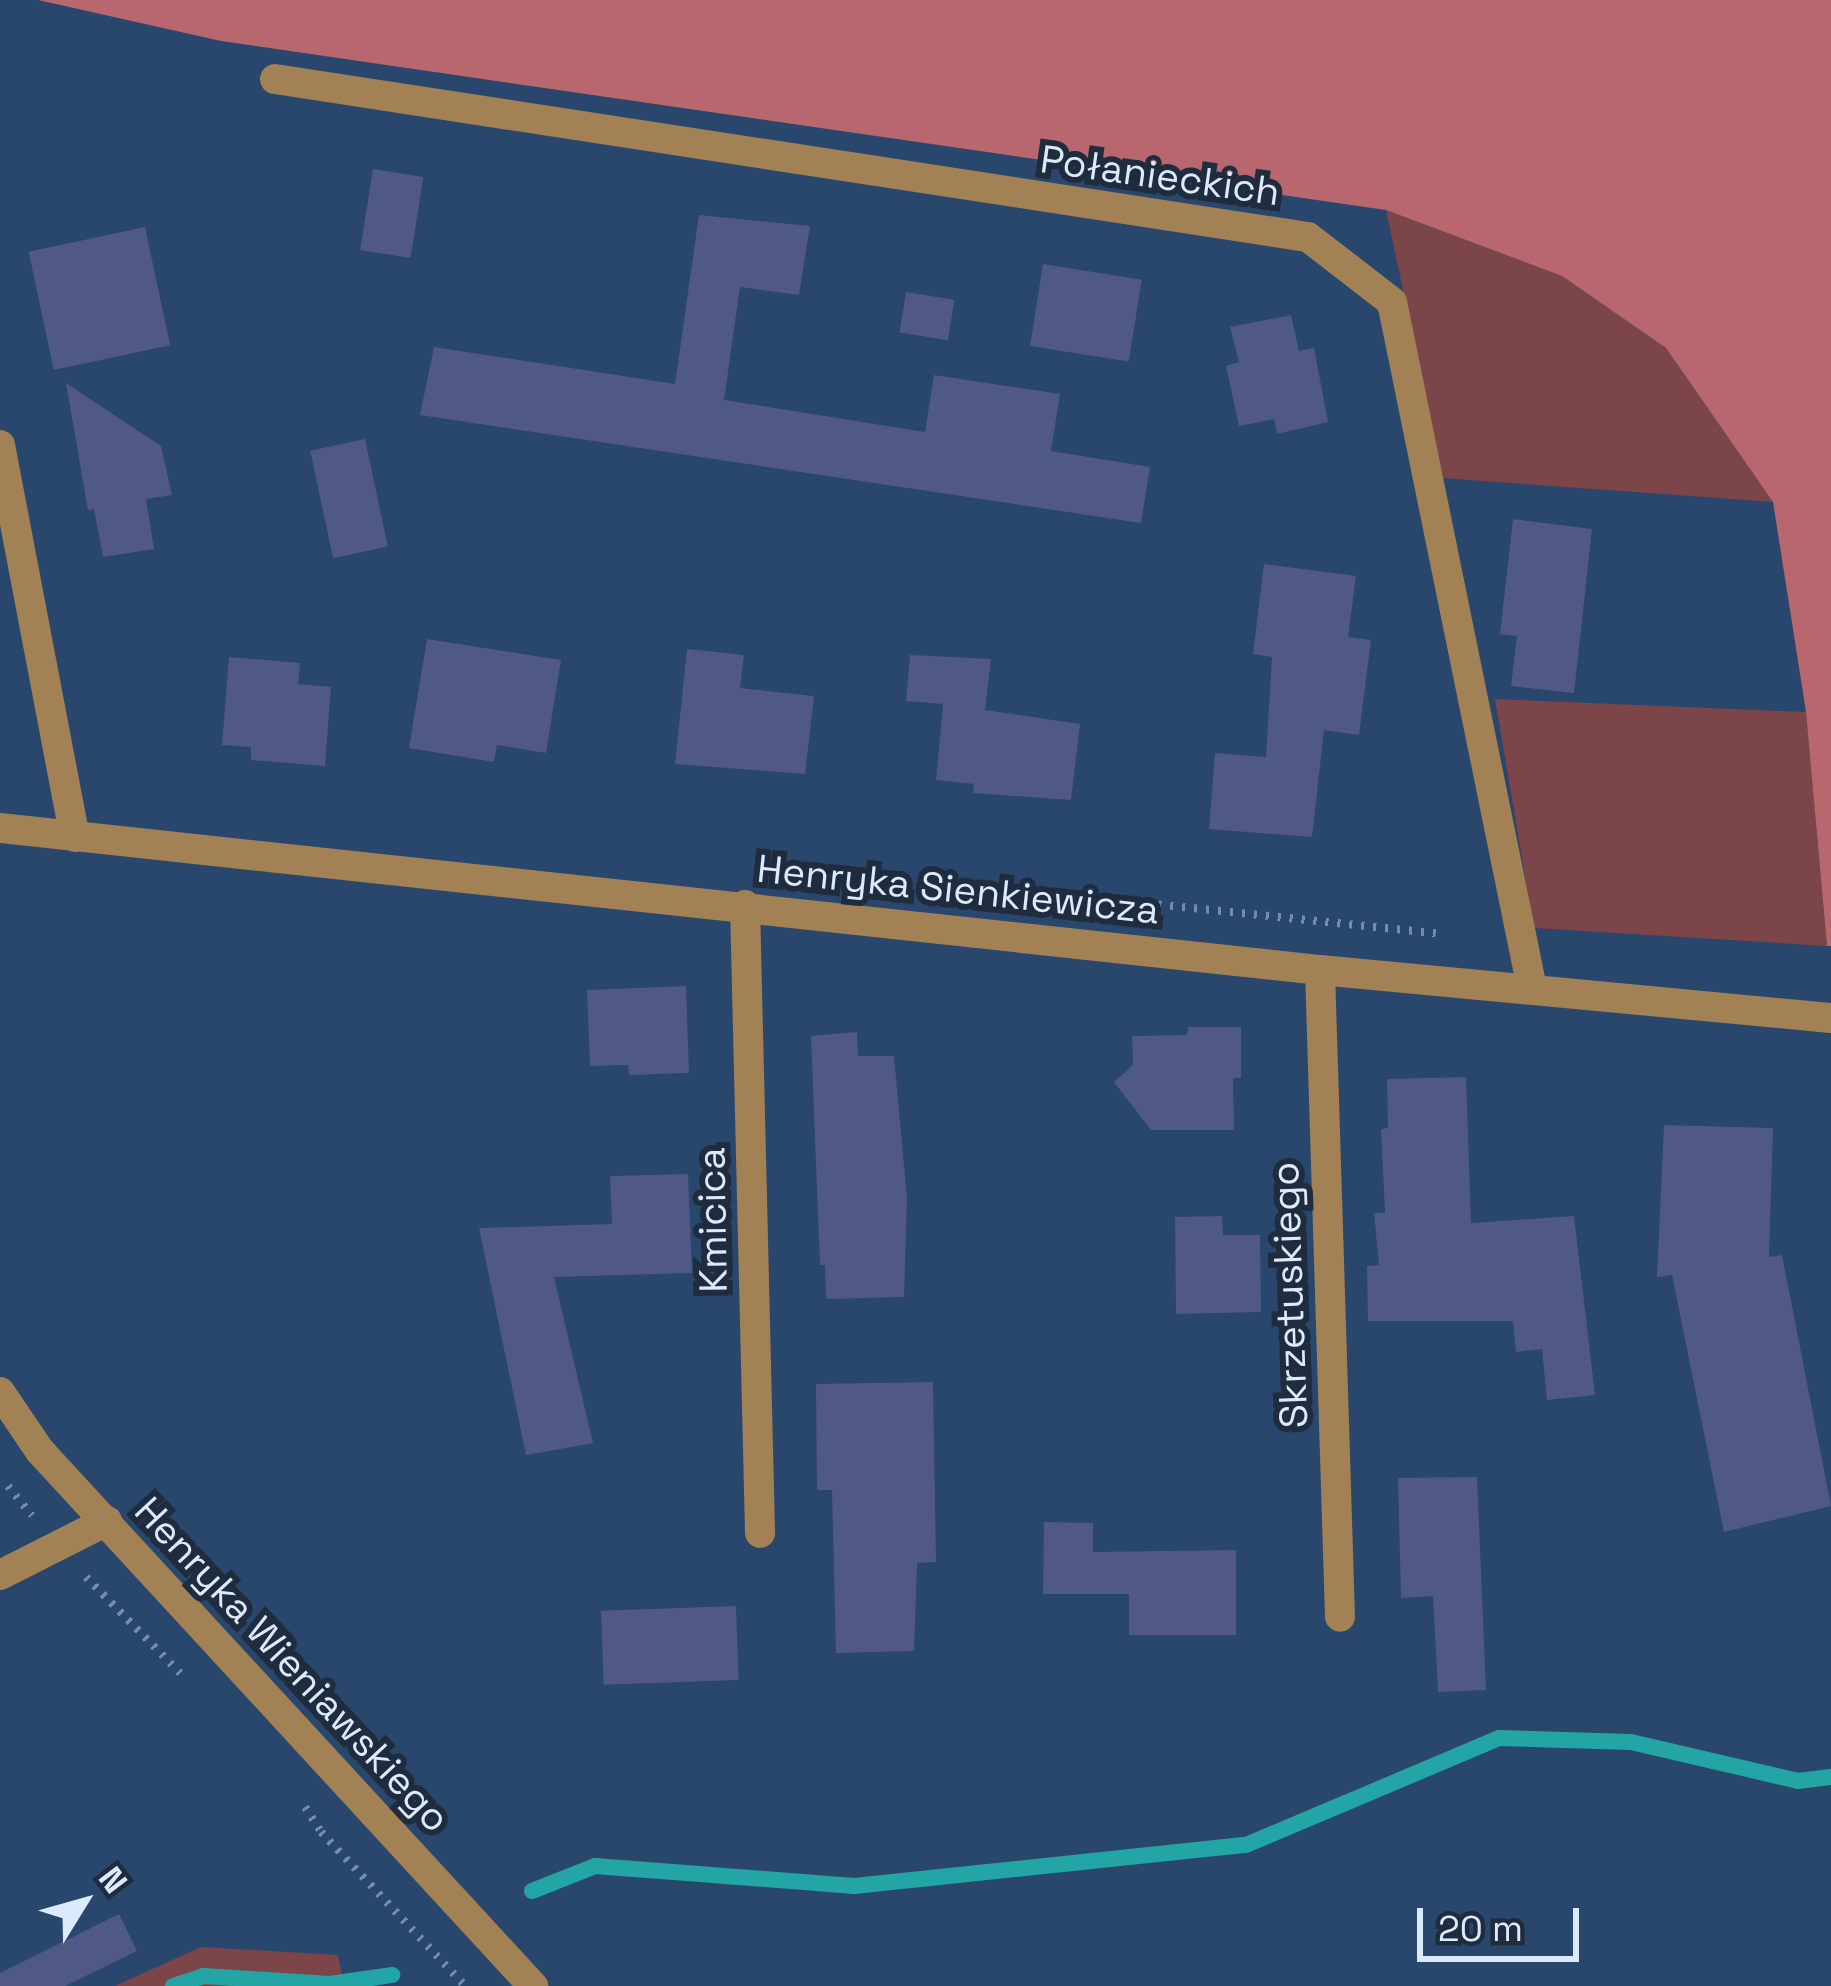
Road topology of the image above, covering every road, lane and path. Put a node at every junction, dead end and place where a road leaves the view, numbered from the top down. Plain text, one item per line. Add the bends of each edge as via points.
1 (275, 79) dead end
2 (0, 445) edge
3 (0, 827) edge
4 (75, 837) junction
5 (745, 904) junction
6 (1320, 970) junction
7 (1532, 988) junction
8 (1831, 1018) edge
9 (0, 1392) edge
10 (0, 1475) edge
11 (106, 1521) junction
12 (760, 1533) dead end
13 (56, 1547) junction
14 (0, 1575) edge
15 (1340, 1616) dead end
16 (200, 1693) dead end
17 (298, 1796) dead end
18 (464, 1986) edge
19 (532, 1986) edge

1 - 7 street, Połanieckich via 1308,237 1392,302
2 - 4 street
3 - 4 street, Henryka Sienkiewicza
4 - 5 street, Henryka Sienkiewicza
5 - 6 street, Henryka Sienkiewicza
5 - 12 street, Kmicica
6 - 7 street, Henryka Sienkiewicza
6 - 15 street, Skrzetuskiego
7 - 8 street, Henryka Sienkiewicza
9 - 11 street, Henryka Wieniawskiego via 40,1451
10 - 13 path
11 - 13 street
11 - 19 street, Henryka Wieniawskiego
13 - 14 street
13 - 16 path
17 - 18 path via 321,1832

